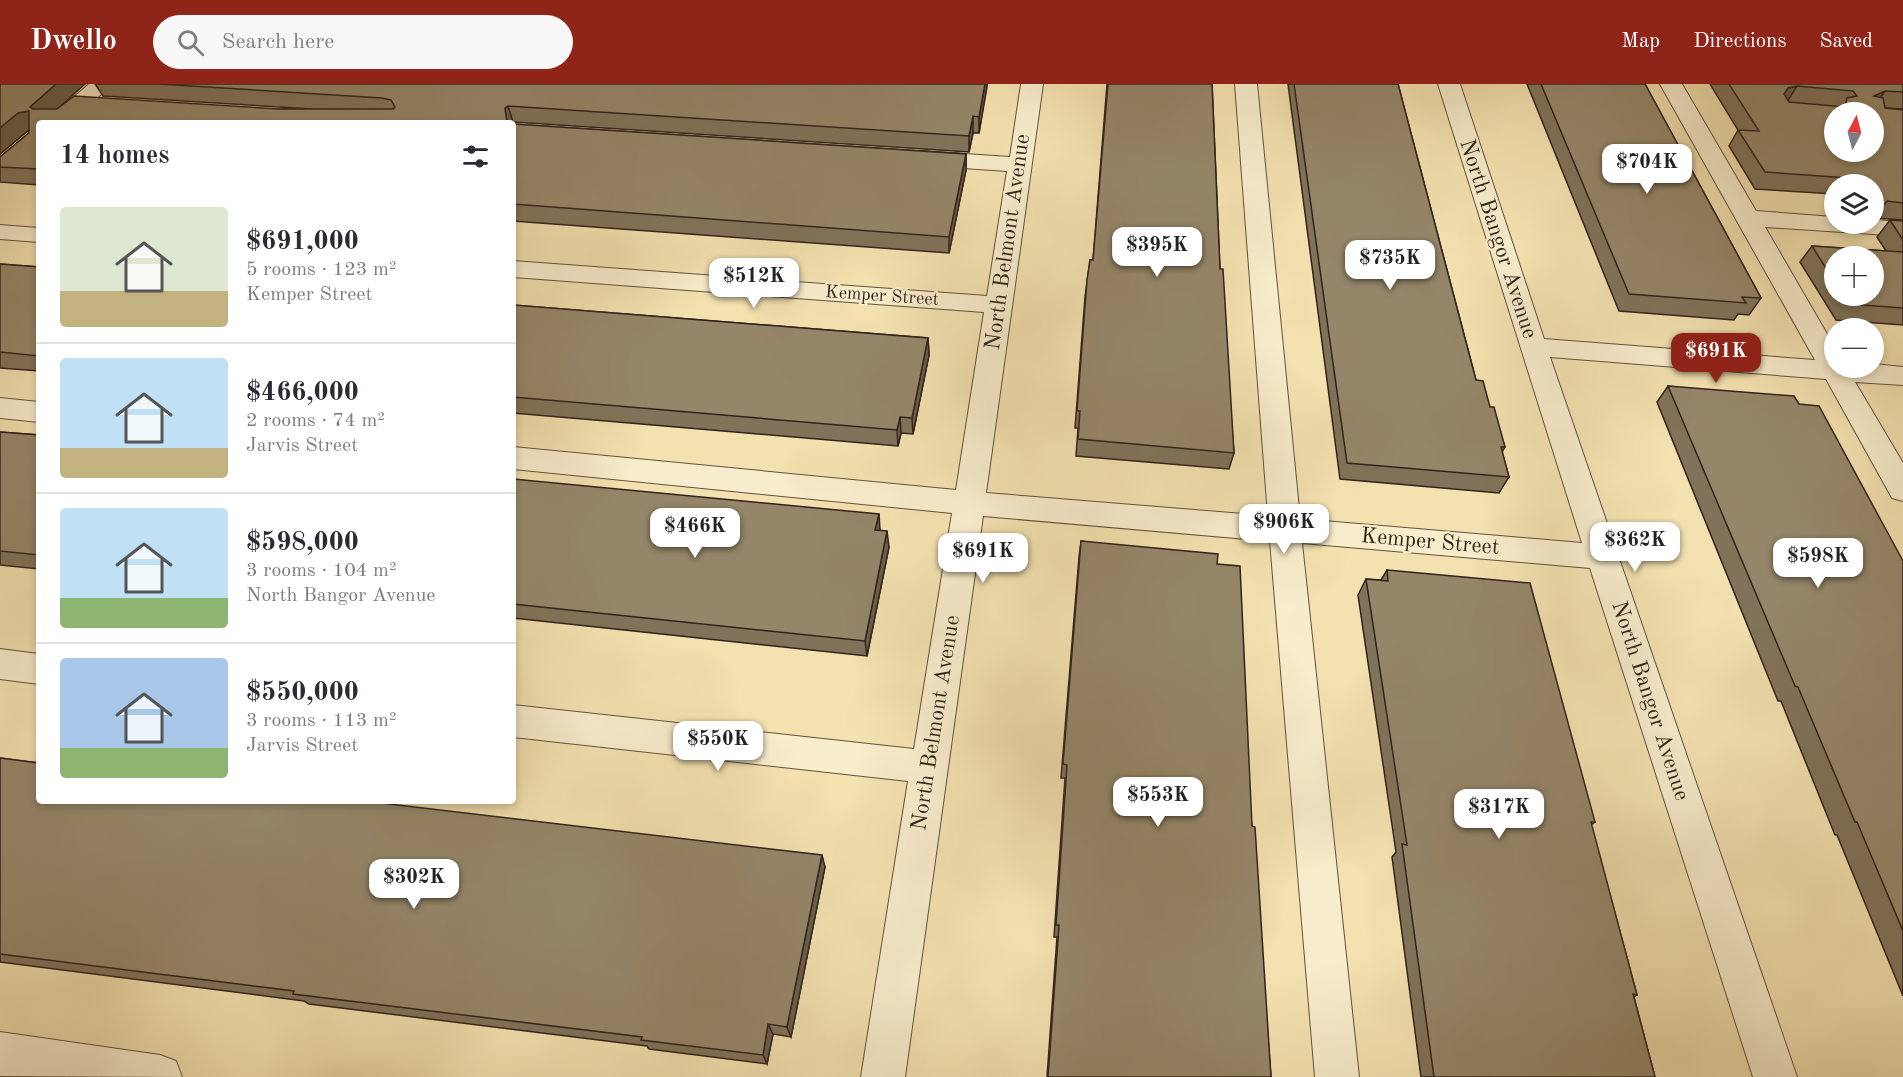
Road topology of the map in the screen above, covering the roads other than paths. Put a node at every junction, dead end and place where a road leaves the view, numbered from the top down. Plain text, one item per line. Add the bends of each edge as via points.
1 (102, 84) edge
2 (1032, 84) edge
3 (1246, 84) edge
4 (1449, 84) edge
5 (1671, 84) edge
6 (80, 103) junction
7 (115, 105) edge
8 (59, 120) edge
9 (902, 157) edge
10 (1020, 165) junction
11 (1748, 218) junction
12 (1903, 229) edge
13 (0, 232) edge
14 (36, 235) edge
15 (516, 270) edge
16 (999, 305) junction
17 (1533, 347) junction
18 (1824, 352) edge
19 (1824, 370) edge
20 (1884, 375) edge
21 (1903, 376) edge
22 (1839, 378) edge
23 (0, 408) edge
24 (36, 412) edge
25 (516, 458) edge
26 (1903, 490) edge
27 (969, 502) junction
28 (1285, 530) junction
29 (1603, 557) junction
30 (0, 664) edge
31 (36, 669) edge
32 (516, 721) edge
33 (929, 767) junction
34 (0, 1054) edge
35 (160, 1077) edge
36 (883, 1077) edge
37 (1337, 1077) edge
38 (1775, 1077) edge

1 - 6 street
2 - 10 street, North Belmont Avenue
3 - 28 street
4 - 17 street, North Bangor Avenue
5 - 11 street
6 - 7 street
6 - 8 street
9 - 10 street
10 - 16 street, North Belmont Avenue
11 - 12 street
11 - 18 street
13 - 14 street
15 - 16 street, Kemper Street
16 - 27 street, North Belmont Avenue
17 - 19 street
17 - 29 street, North Bangor Avenue
20 - 21 street
22 - 26 street
23 - 24 street
25 - 27 street, Kemper Street
27 - 28 street, Kemper Street
27 - 33 street, North Belmont Avenue
28 - 29 street, Kemper Street
28 - 37 street
29 - 38 street, North Bangor Avenue
30 - 31 street
32 - 33 street
33 - 36 street, North Belmont Avenue
34 - 35 street

